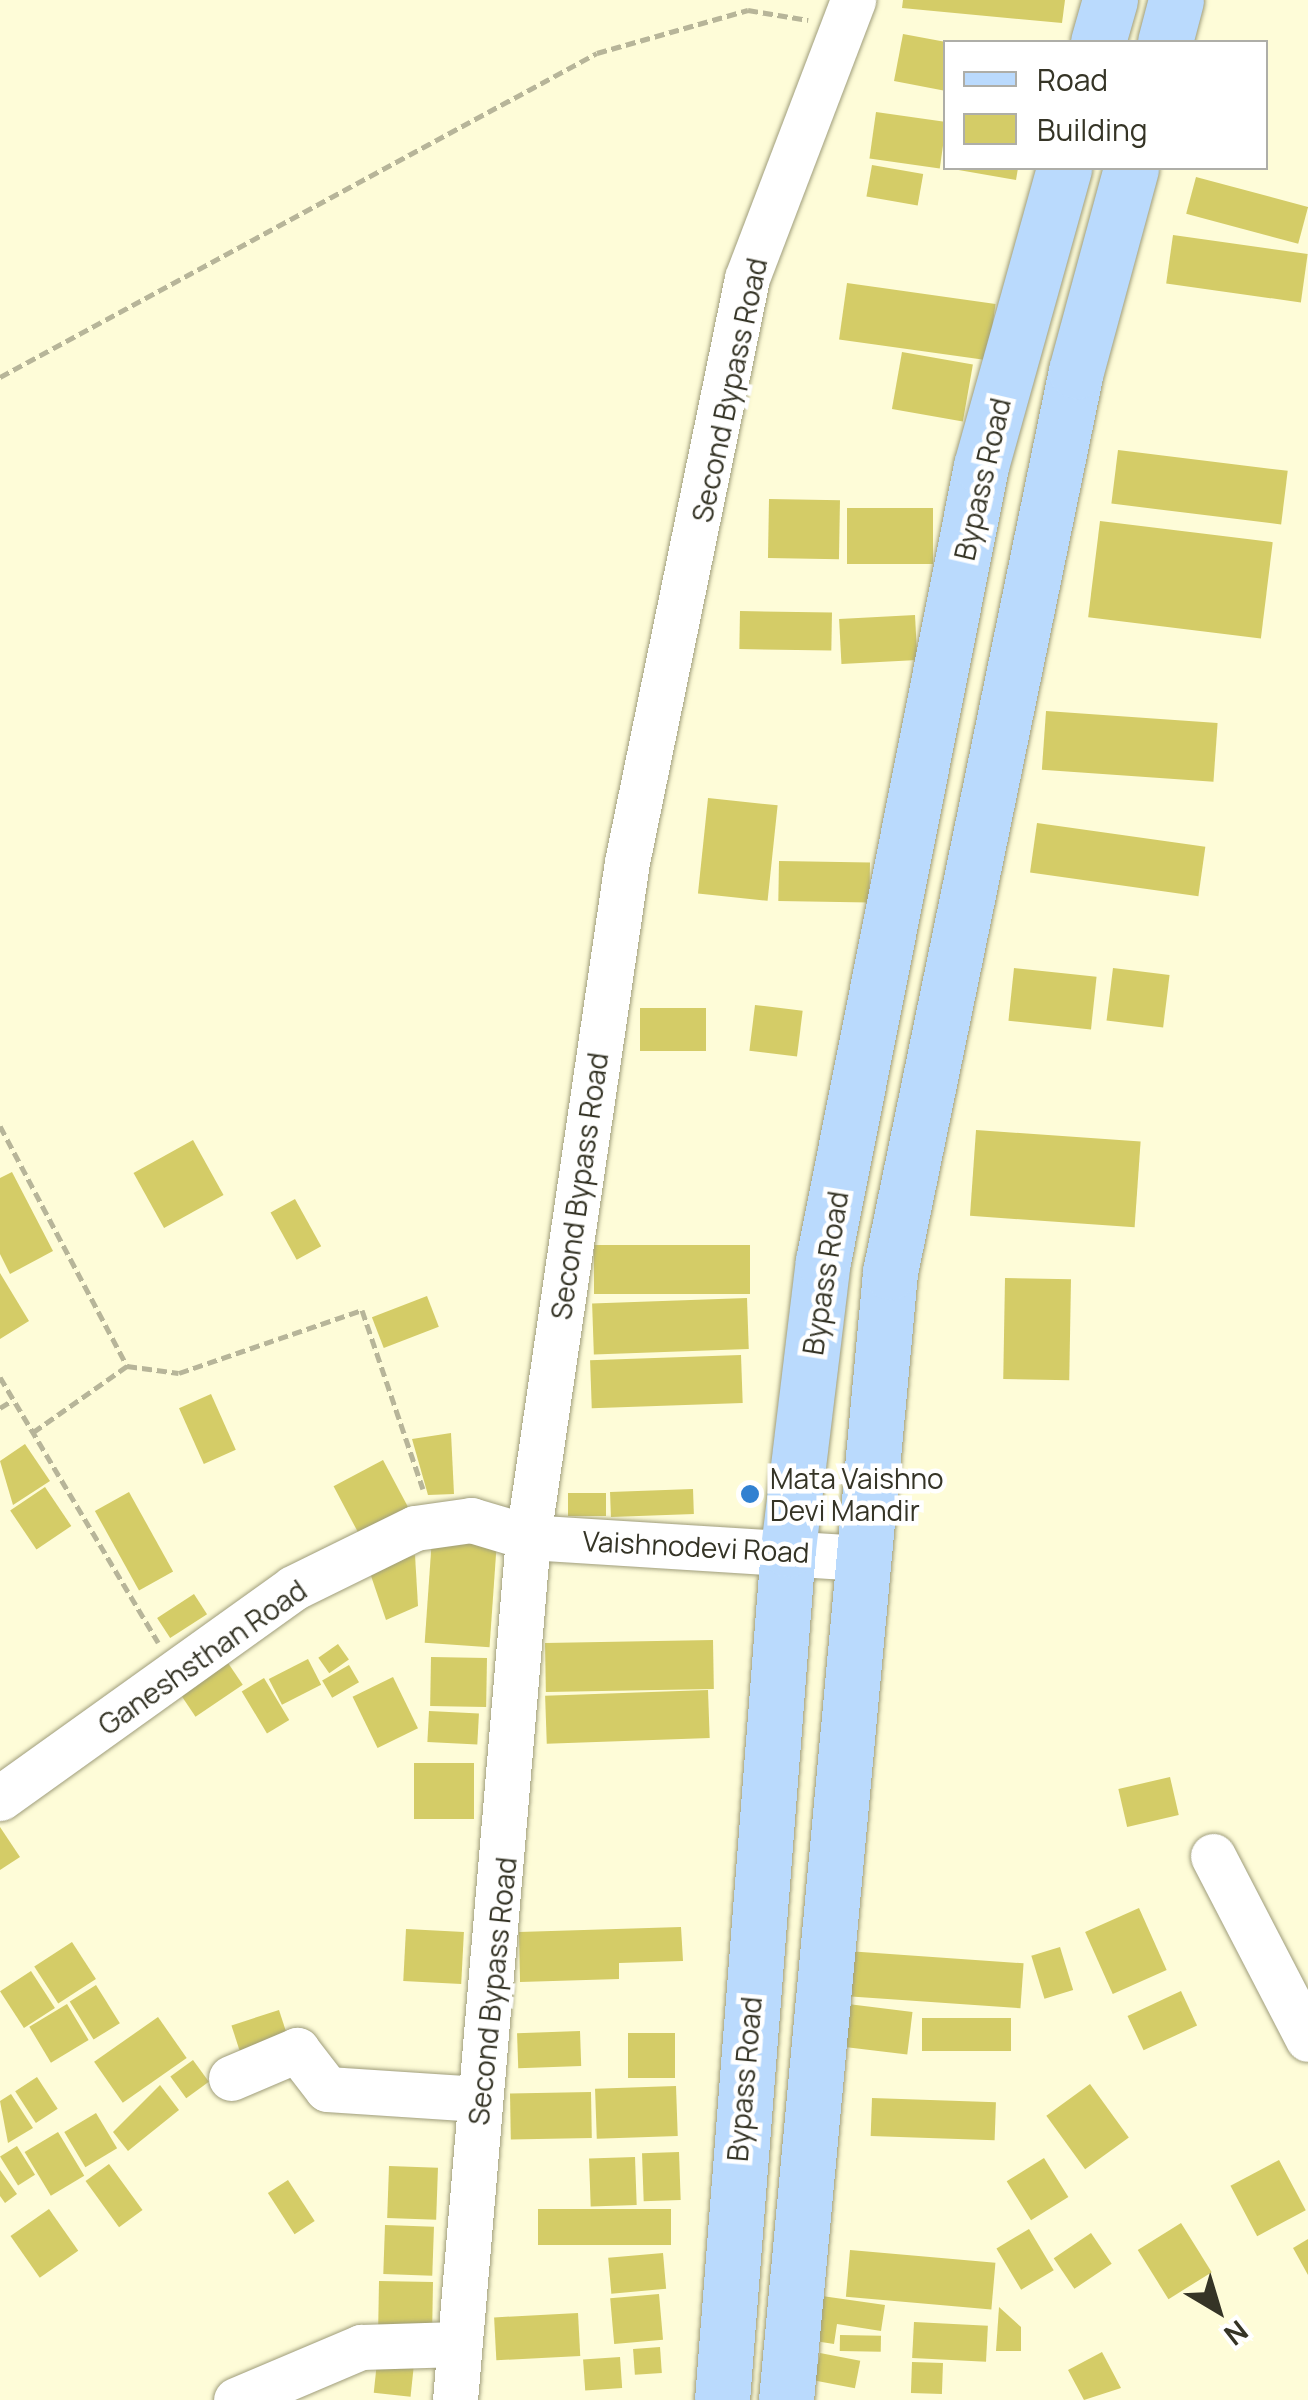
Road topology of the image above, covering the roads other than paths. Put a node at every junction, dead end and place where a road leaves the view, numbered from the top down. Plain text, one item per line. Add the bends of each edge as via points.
1 (1110, 0) edge
2 (1176, 0) edge
3 (849, 13) edge
4 (1099, 40) edge
5 (1166, 40) edge
6 (1063, 170) edge
7 (1131, 170) edge
8 (981, 466) junction
9 (1056, 475) junction
10 (823, 1262) junction
11 (890, 1272) junction
12 (528, 1537) junction
13 (788, 1549) junction
14 (862, 1558) junction
15 (0, 1798) edge
16 (1214, 1856) dead end
17 (1308, 2039) edge
18 (231, 2078) dead end
19 (479, 2099) junction
20 (458, 2344) junction
21 (236, 2400) edge
22 (455, 2400) edge
23 (722, 2400) edge
24 (786, 2400) edge

1 - 4 main road
2 - 5 main road
3 - 12 street, Second Bypass Road via 747,278 628,862
6 - 8 main road, Bypass Road
7 - 9 main road
8 - 9 main road
8 - 10 main road, Bypass Road
9 - 11 main road
10 - 11 main road
10 - 13 main road, Bypass Road
11 - 14 main road
12 - 13 street, Vaishnodevi Road
12 - 15 street, Ganeshsthan Road via 471,1520 435,1525 293,1588
12 - 19 street, Second Bypass Road via 509,1836
13 - 14 street, Vaishnodevi Road
13 - 23 main road, Bypass Road
14 - 24 main road
16 - 17 street
18 - 19 street via 297,2050 327,2088
19 - 20 street, Second Bypass Road
20 - 21 street via 361,2347
20 - 22 street, Second Bypass Road

